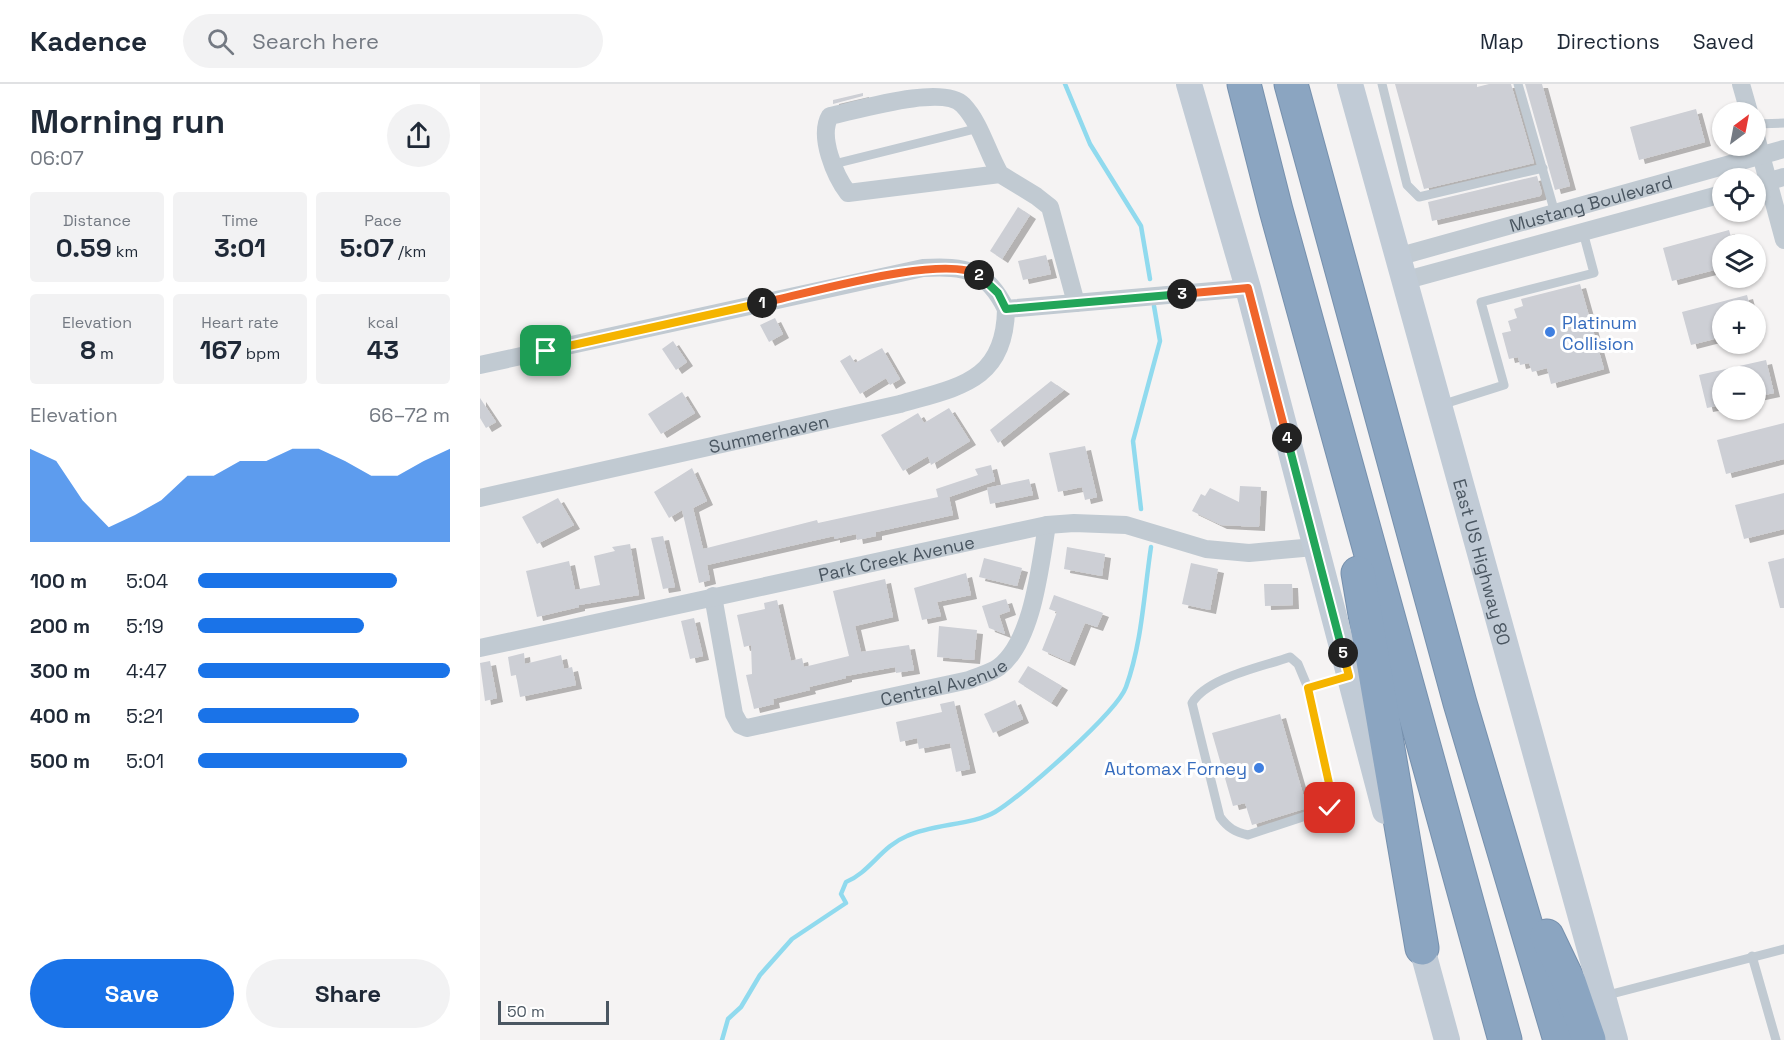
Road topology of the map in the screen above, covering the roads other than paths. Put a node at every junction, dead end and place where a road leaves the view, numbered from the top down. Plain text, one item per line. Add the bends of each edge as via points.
1 (1189, 84) edge
2 (1244, 84) edge
3 (1292, 84) edge
4 (1350, 84) edge
5 (1382, 84) edge
6 (1518, 84) edge
7 (1741, 84) edge
8 (1746, 102) edge
9 (1784, 123) edge
10 (1766, 124) edge
11 (979, 128) junction
12 (1784, 149) edge
13 (1766, 154) edge
14 (1757, 156) edge
15 (1761, 156) edge
16 (834, 164) junction
17 (1543, 168) junction
18 (1000, 174) junction
19 (1769, 181) edge
20 (1712, 197) edge
21 (1556, 213) junction
22 (1583, 232) junction
23 (1784, 240) edge
24 (1397, 257) junction
25 (1403, 282) junction
26 (1248, 288) junction
27 (1076, 303) junction
28 (1006, 309) junction
29 (480, 365) edge
30 (1438, 406) junction
31 (1349, 472) junction
32 (480, 498) edge
33 (1047, 525) junction
34 (1314, 547) junction
35 (713, 596) junction
36 (480, 648) edge
37 (1349, 676) junction
38 (1308, 688) junction
39 (1499, 834) junction
40 (1422, 948) junction
41 (1784, 949) edge
42 (1752, 956) junction
43 (1604, 996) junction
44 (1447, 1040) edge
45 (1505, 1040) edge
46 (1560, 1040) edge
47 (1589, 1040) edge
48 (1615, 1040) edge
49 (1776, 1040) edge

1 - 26 main road
2 - 31 highway
3 - 39 highway
4 - 24 main road, East US Highway 80
5 - 17 lane via 1407,185 1419,198
6 - 17 lane
7 - 8 street
9 - 10 lane
11 - 16 lane
11 - 16 street via 957,99 942,95 830,116 826,129
11 - 18 street
12 - 13 street, Mustang Boulevard
14 - 21 street, Mustang Boulevard
15 - 19 street
16 - 18 street via 842,185 852,195
17 - 21 lane
18 - 27 street via 1050,207
19 - 23 street
20 - 22 street, Mustang Boulevard
21 - 24 street, Mustang Boulevard
22 - 25 street, Mustang Boulevard
22 - 30 lane via 1594,273 1481,302 1504,385
24 - 25 main road, East US Highway 80
25 - 30 main road, East US Highway 80
26 - 27 street
26 - 34 main road
27 - 28 street
28 - 29 street via 993,286 974,272 964,268 923,268
28 - 32 street, Summerhaven via 1006,327 997,356 966,385 900,404
30 - 43 main road, East US Highway 80
31 - 40 highway via 1351,528
31 - 45 highway
33 - 34 street, Park Creek Avenue via 1126,525 1206,549 1249,553
33 - 35 street, Park Creek Avenue
33 - 35 street, Central Avenue via 1027,622 1007,659 997,669 969,680 747,728 740,725 734,714
34 - 37 main road
35 - 36 street, Park Creek Avenue
37 - 38 lane
37 - 40 main road
38 - 38 lane via 1298,664 1290,657 1214,683 1192,703 1220,817 1236,833 1248,835 1330,808 1332,797
39 - 46 highway
39 - 47 highway via 1569,982
40 - 44 main road
41 - 42 lane
42 - 43 lane
42 - 49 lane
43 - 48 main road, East US Highway 80

